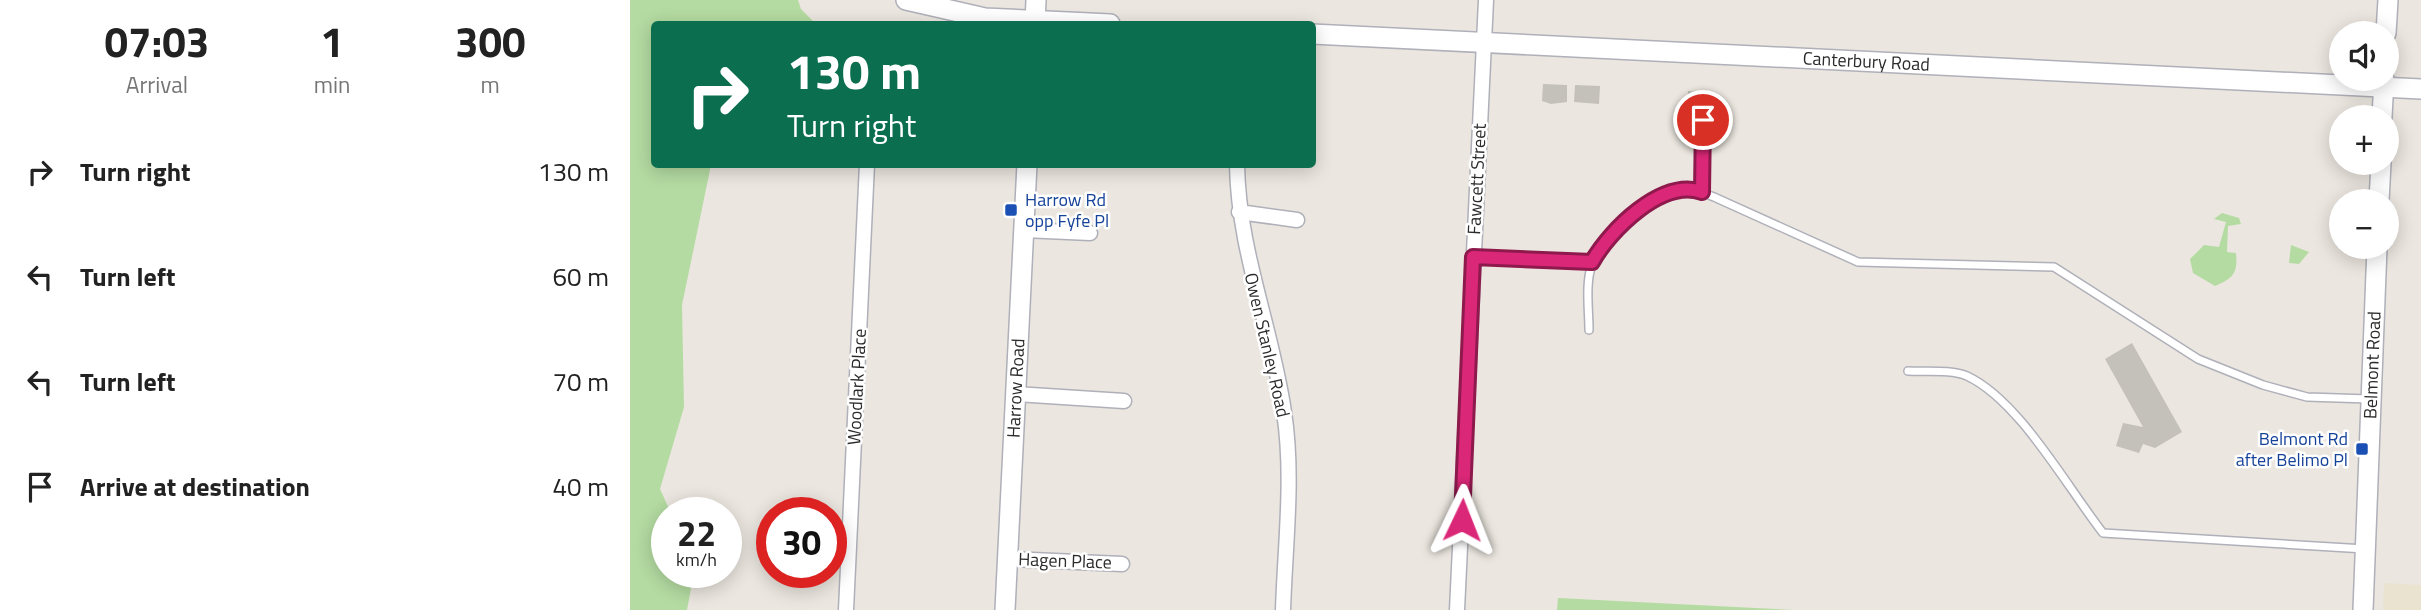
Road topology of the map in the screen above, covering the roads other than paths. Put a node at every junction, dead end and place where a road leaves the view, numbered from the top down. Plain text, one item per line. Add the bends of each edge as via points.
1 (906, 0) edge
2 (1036, 0) edge
3 (1486, 0) edge
4 (2388, 0) edge
5 (1015, 21) edge
6 (1035, 21) edge
7 (2387, 21) edge
8 (1316, 34) edge
9 (1484, 44) junction
10 (2329, 81) edge
11 (2399, 85) edge
12 (2421, 89) edge
13 (1703, 120) dead end
14 (867, 168) edge
15 (1027, 168) edge
16 (1237, 168) edge
17 (1702, 192) junction
18 (1239, 212) junction
19 (1297, 220) dead end
20 (1024, 230) junction
21 (1090, 233) dead end
22 (1473, 257) junction
23 (2378, 259) edge
24 (1592, 262) junction
25 (1589, 330) dead end
26 (1908, 371) dead end
27 (1015, 394) junction
28 (2372, 399) junction
29 (1124, 401) dead end
30 (2366, 549) junction
31 (1007, 559) junction
32 (1122, 564) dead end
33 (846, 610) edge
34 (1005, 610) edge
35 (1283, 610) edge
36 (1457, 610) edge
37 (2363, 610) edge

1 - 5 main road
2 - 6 main road
3 - 9 street, Fawcett Street
4 - 7 main road
8 - 9 main road, Canterbury Road
9 - 10 main road, Canterbury Road
9 - 22 street, Fawcett Street
11 - 12 main road, Canterbury Road
13 - 17 lane
14 - 33 street, Woodlark Place
15 - 20 main road, Harrow Road
16 - 18 street, Owen Stanley Road
17 - 24 lane via 1678,190 1652,199 1606,241
17 - 28 lane via 1858,261 2054,267 2198,359 2224,370 2307,397
18 - 19 street
18 - 35 street, Owen Stanley Road via 1284,411 1288,462
20 - 21 street
20 - 27 main road, Harrow Road
22 - 24 lane
22 - 36 street, Fawcett Street
23 - 28 main road, Belmont Road
24 - 25 lane
26 - 30 lane via 1965,374 1988,390 2024,424 2103,533
27 - 29 street
27 - 31 main road, Harrow Road
28 - 30 main road, Belmont Road
30 - 37 main road, Belmont Road
31 - 32 street, Hagen Place
31 - 34 main road, Harrow Road

